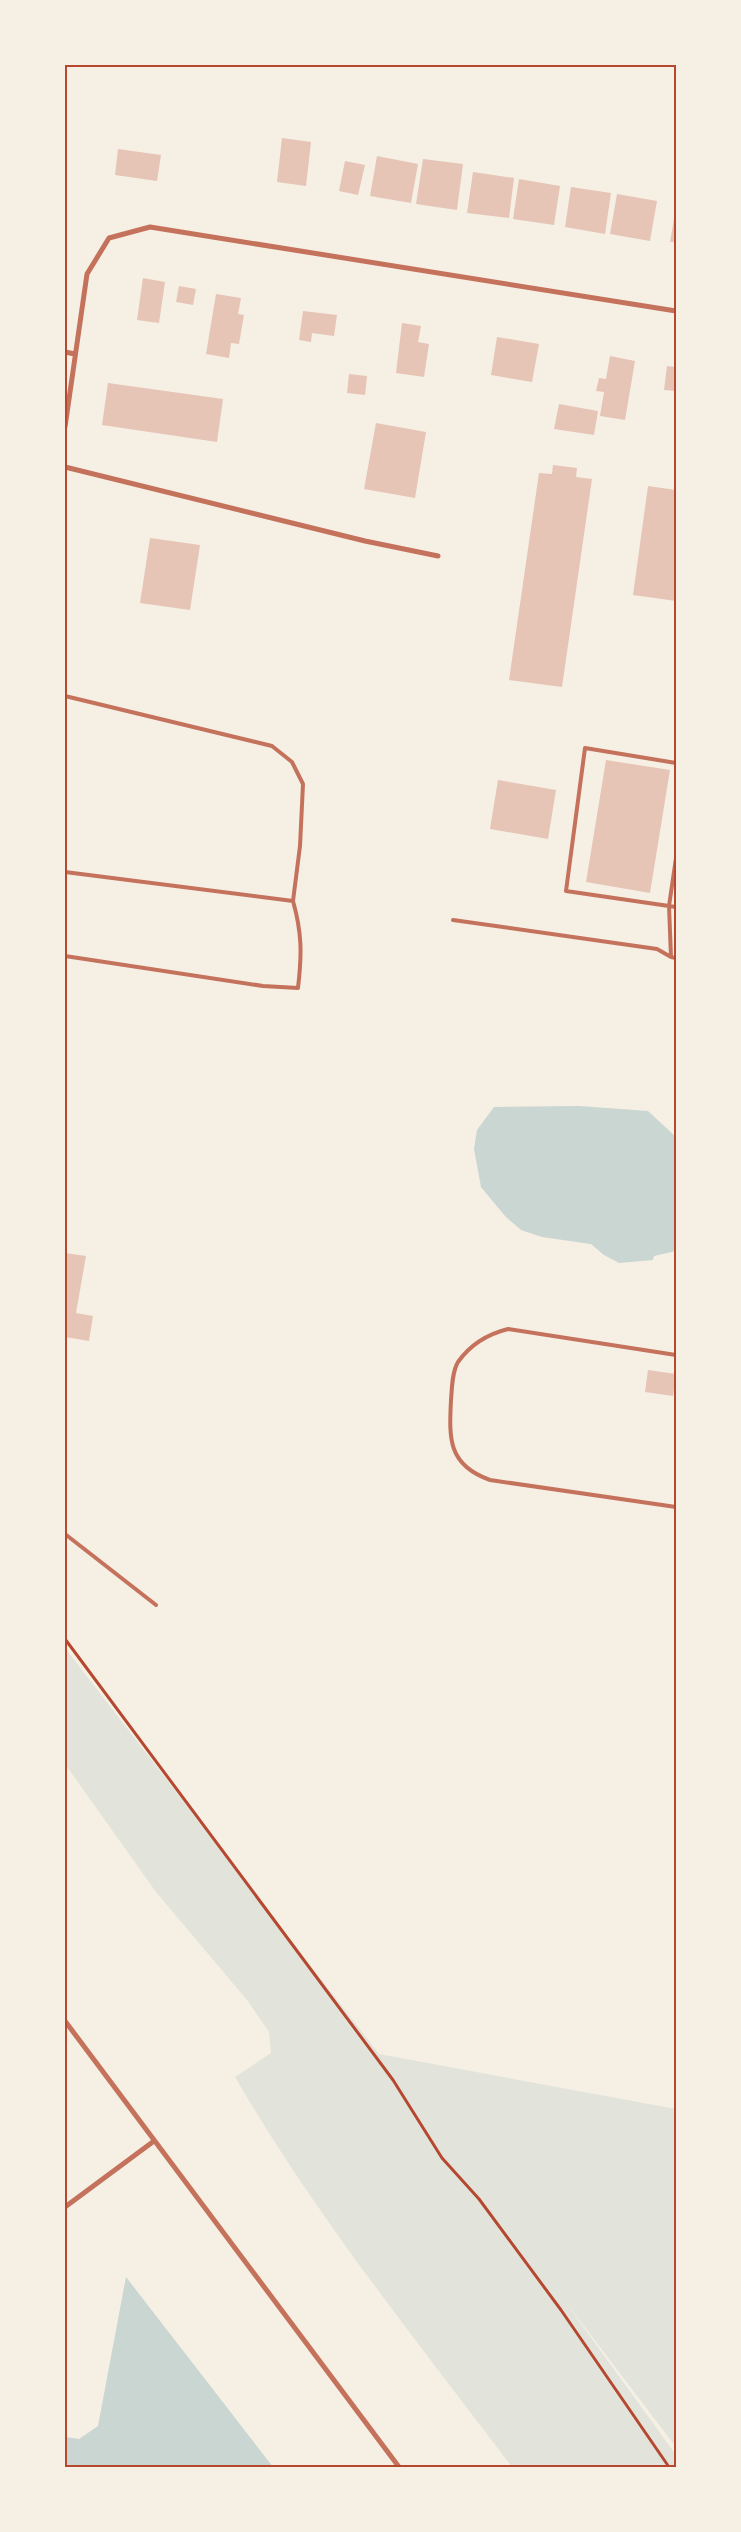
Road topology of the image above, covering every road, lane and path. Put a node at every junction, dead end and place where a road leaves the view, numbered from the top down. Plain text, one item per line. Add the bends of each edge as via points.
1 (676, 311) edge
2 (65, 352) edge
3 (75, 354) junction
4 (65, 427) edge
5 (65, 467) edge
6 (438, 556) dead end
7 (65, 696) edge
8 (676, 763) edge
9 (676, 858) edge
10 (65, 872) edge
11 (293, 901) junction
12 (669, 906) junction
13 (676, 907) edge
14 (453, 920) dead end
15 (65, 956) edge
16 (674, 957) edge
17 (676, 1355) edge
18 (676, 1507) edge
19 (65, 1534) edge
20 (156, 1605) dead end
21 (65, 1639) edge
22 (65, 2022) edge
23 (154, 2141) junction
24 (65, 2207) edge
25 (399, 2467) edge
26 (669, 2467) edge

1 - 3 street via 150,227 109,238 87,274
2 - 3 street
3 - 4 street
5 - 6 street
7 - 11 lane via 272,746 292,762 303,784
8 - 12 lane via 585,748 566,891
9 - 12 lane
10 - 11 lane
11 - 15 lane via 300,926 302,952 298,988 263,986
12 - 13 lane
12 - 16 lane
14 - 16 lane via 657,949
17 - 18 lane via 508,1329 498,1332 468,1350 457,1364 452,1386 449,1435 453,1450 474,1475
19 - 20 lane
21 - 26 path via 393,2080 442,2158 478,2199 561,2310
22 - 23 street
23 - 24 street
23 - 25 street

